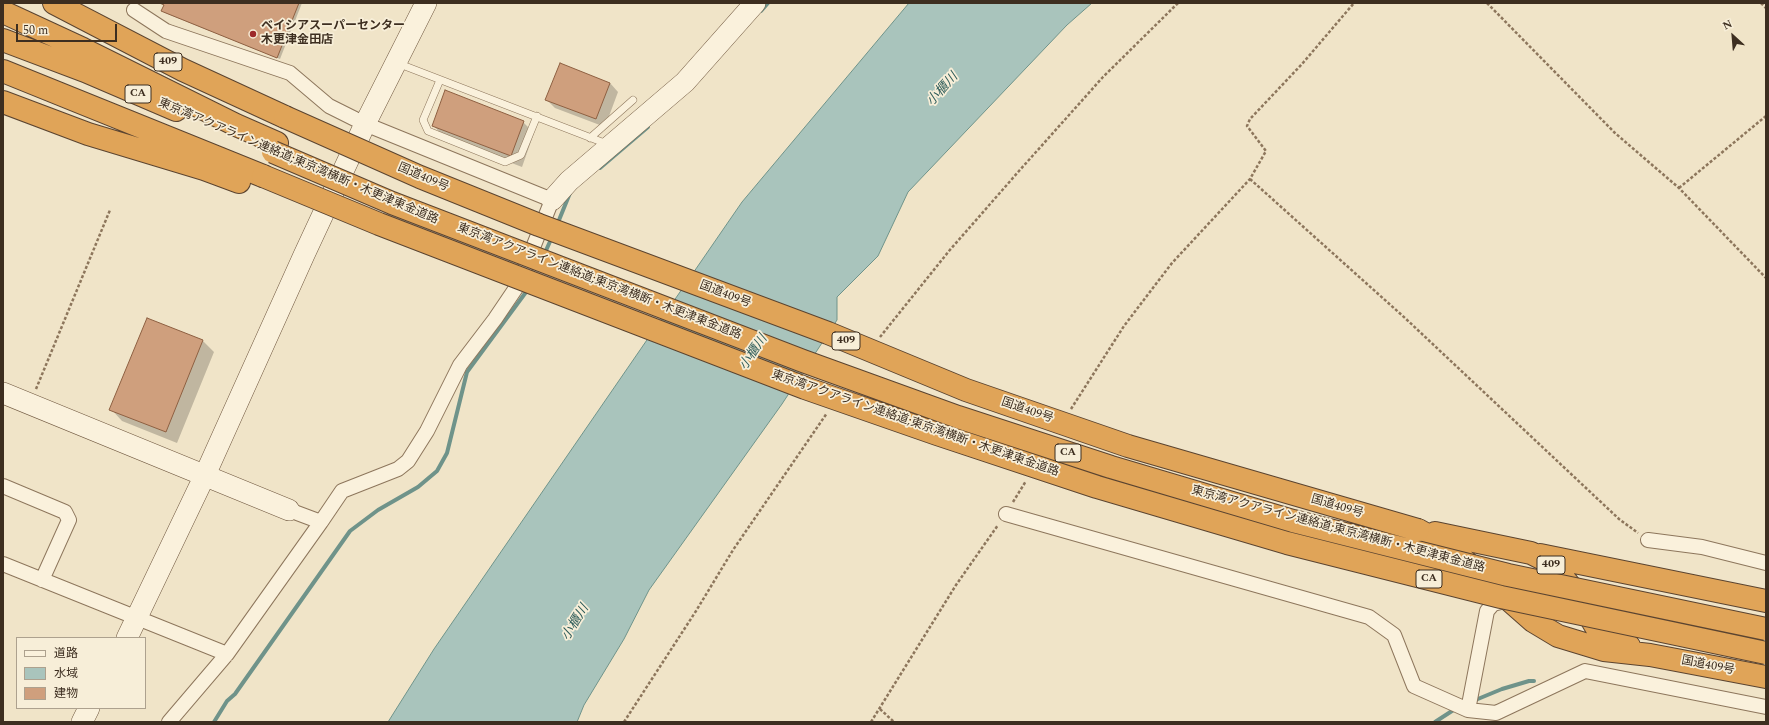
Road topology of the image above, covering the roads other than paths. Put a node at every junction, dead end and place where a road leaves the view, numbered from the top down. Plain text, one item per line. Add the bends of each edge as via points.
1 (54, 3) edge
2 (426, 3) edge
3 (755, 3) edge
4 (134, 10) dead end
5 (3, 12) edge
6 (3, 40) edge
7 (397, 63) junction
8 (3, 71) edge
9 (440, 80) junction
10 (633, 100) dead end
11 (3, 102) edge
12 (537, 116) junction
13 (365, 124) junction
14 (590, 138) junction
15 (612, 146) junction
16 (275, 147) junction
17 (261, 183) junction
18 (552, 200) junction
19 (3, 393) edge
20 (205, 476) junction
21 (3, 486) edge
22 (288, 510) joint
23 (1006, 514) road end
24 (321, 522) junction
25 (1418, 530) junction
26 (1648, 540) road end
27 (1531, 553) junction
28 (1766, 563) edge
29 (3, 564) edge
30 (42, 580) junction
31 (1509, 599) junction
32 (1766, 601) edge
33 (138, 617) junction
34 (1766, 629) edge
35 (128, 637) edge
36 (1766, 653) edge
37 (227, 654) junction
38 (1650, 655) junction
39 (1757, 675) edge
40 (1766, 708) edge
41 (88, 709) edge
42 (1468, 710) junction
43 (82, 722) edge
44 (169, 722) edge

1 - 25 highway, 国道409号 / 409, bridge via 183,70 420,177 539,225 828,333 966,390 1128,446
2 - 7 street
3 - 15 street via 685,82
4 - 13 street via 166,30 290,73 330,106
5 - 16 highway via 83,49
6 - 16 highway, 東京湾アクアライン連絡道;東京湾横断・木更津東金道路 / CA
7 - 9 lane
7 - 13 street
8 - 17 highway, CA
9 - 12 lane
9 - 12 lane via 423,120 428,131 505,162 520,155
10 - 14 lane
11 - 17 highway via 88,134 204,169
12 - 14 lane
13 - 18 street
13 - 20 street
14 - 15 lane
15 - 18 street via 570,181
16 - 34 highway, 東京湾アクアライン連絡道;東京湾横断・木更津東金道路 / CA, bridge via 392,203 804,361 1111,467 1293,521 1508,575
17 - 36 highway, 東京湾アクアライン連絡道;東京湾横断・木更津東金道路 / CA, bridge via 310,207 379,224 805,388 1096,487 1287,543 1501,597
18 - 24 street via 518,285 460,365 427,431 408,461 398,469 342,491
19 - 20 street
20 - 22 street
20 - 33 street
21 - 30 street via 65,512 69,520
22 - 24 street
23 - 42 street via 1369,617 1394,635 1414,686
24 - 37 street
25 - 27 highway, 国道409号 / 409
25 - 31 highway, 国道409号 / 409 via 1449,547
26 - 28 street via 1702,547
27 - 32 highway
27 - 38 highway, 国道409号 / 409 via 1547,561 1562,576 1578,596 1596,627 1607,638
29 - 30 street
30 - 33 street
31 - 38 highway, 国道409号 / 409 via 1533,621 1558,636 1604,650
31 - 42 street via 1493,604 1487,611
33 - 35 street
33 - 37 street
37 - 44 street
38 - 39 highway, 国道409号 / 409
40 - 42 street via 1585,671 1496,713
41 - 43 street

